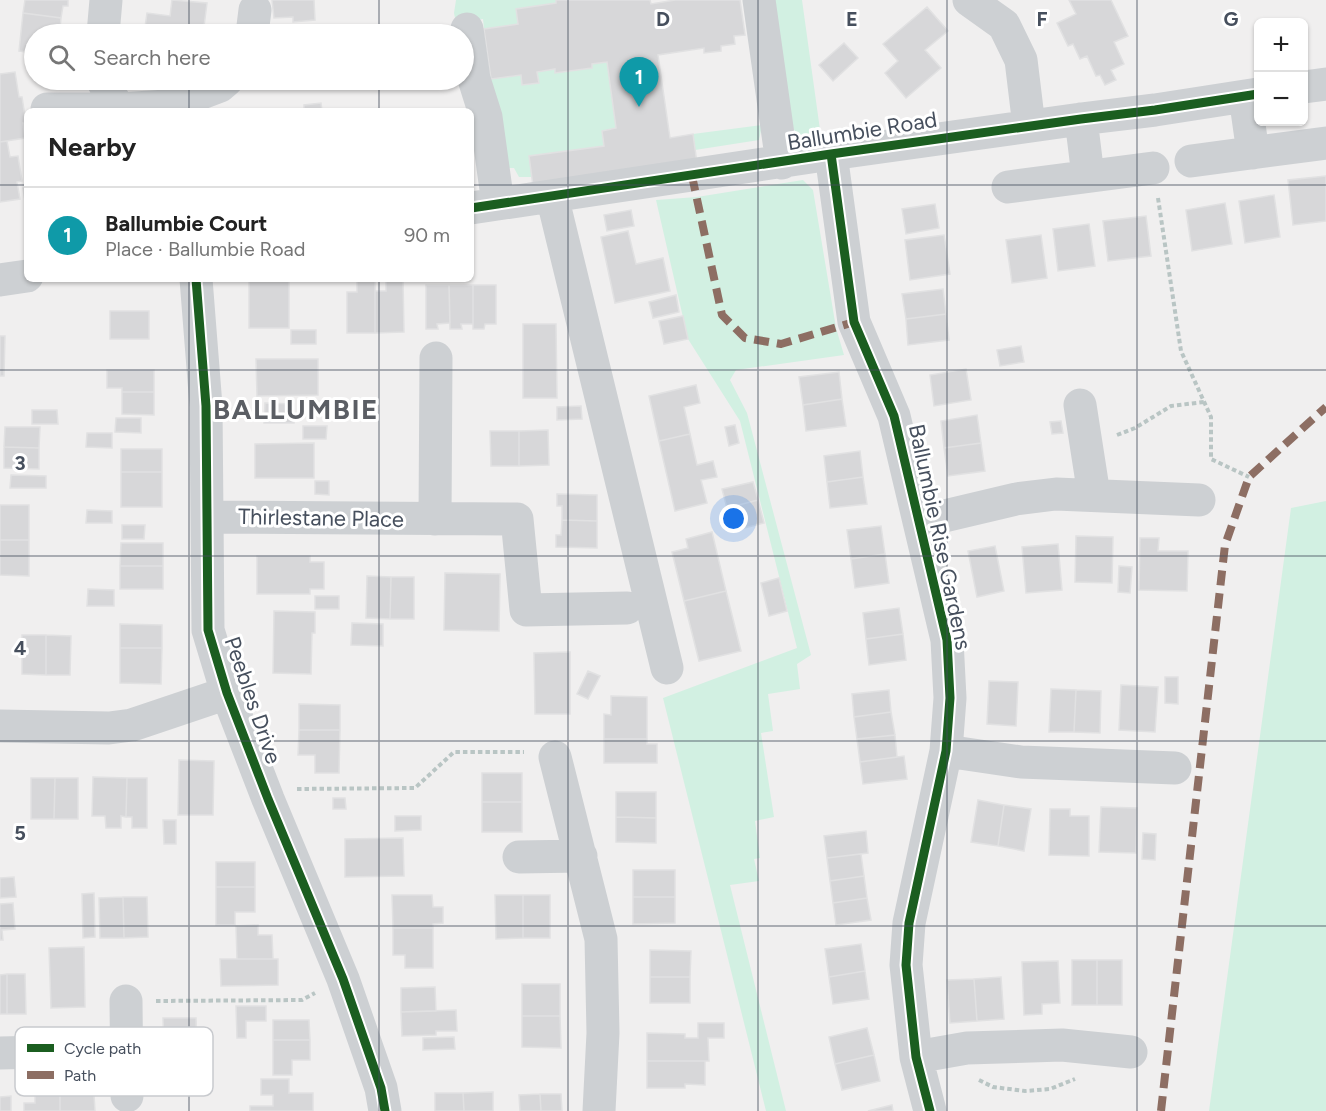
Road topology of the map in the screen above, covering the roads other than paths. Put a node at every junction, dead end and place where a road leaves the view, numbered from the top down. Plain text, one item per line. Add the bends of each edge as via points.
1 (106, 0) edge
2 (759, 0) edge
3 (969, 0) edge
4 (104, 24) edge
5 (474, 79) edge
6 (1326, 84) edge
7 (1308, 86) edge
8 (108, 90) edge
9 (209, 90) edge
10 (1252, 95) edge
11 (118, 108) edge
12 (135, 108) edge
13 (1081, 119) junction
14 (1029, 126) junction
15 (1326, 143) edge
16 (1253, 153) junction
17 (831, 154) junction
18 (1191, 161) dead end
19 (782, 163) junction
20 (1088, 176) junction
21 (1155, 179) road end
22 (1008, 187) dead end
23 (552, 195) junction
24 (484, 206) edge
25 (24, 276) edge
26 (0, 280) edge
27 (196, 282) edge
28 (436, 358) dead end
29 (1080, 405) dead end
30 (1094, 495) junction
31 (1199, 500) dead end
32 (207, 517) junction
33 (435, 519) junction
34 (919, 522) junction
35 (627, 608) dead end
36 (667, 668) dead end
37 (226, 693) junction
38 (0, 726) edge
39 (946, 752) junction
40 (555, 757) road end
41 (1175, 768) dead end
42 (581, 855) junction
43 (519, 857) dead end
44 (126, 1001) road end
45 (126, 1027) edge
46 (1131, 1052) dead end
47 (0, 1053) edge
48 (15, 1053) edge
49 (916, 1057) junction
50 (385, 1111) edge
51 (599, 1111) edge
52 (930, 1111) edge

1 - 4 street
2 - 19 street
3 - 14 street via 1004,25 1021,60
5 - 24 street via 486,117
6 - 7 street
8 - 11 street
9 - 12 street via 167,106
10 - 13 street, Ballumbie Road
10 - 16 street, Ballumbie Road
13 - 14 street, Ballumbie Road
13 - 20 street
14 - 17 street, Ballumbie Road
15 - 16 street
16 - 18 street
17 - 19 street, Ballumbie Road
17 - 34 street, Ballumbie Rise Gardens via 854,322 894,416
19 - 23 street, Ballumbie Road
20 - 21 street
20 - 22 street
23 - 24 street, Ballumbie Road
23 - 36 street
25 - 26 street
27 - 32 street, Peebles Drive via 207,406
28 - 33 street, Thirlestane Place
29 - 30 street
30 - 31 street
30 - 34 street via 1016,499
32 - 33 street, Thirlestane Place
32 - 37 street, Peebles Drive via 208,630
33 - 35 street, Thirlestane Place via 517,519 526,610
34 - 39 street, Ballumbie Rise Gardens via 947,640 950,698
37 - 38 street via 132,725
37 - 50 street, Peebles Drive via 343,979 381,1088
39 - 41 street via 1021,762
39 - 49 street, Ballumbie Rise Gardens via 909,923 906,965
40 - 42 street
42 - 43 street
42 - 51 street via 601,939 603,1033
44 - 45 street
46 - 49 street via 1062,1045 967,1047
47 - 48 street
49 - 52 street, Ballumbie Rise Gardens

